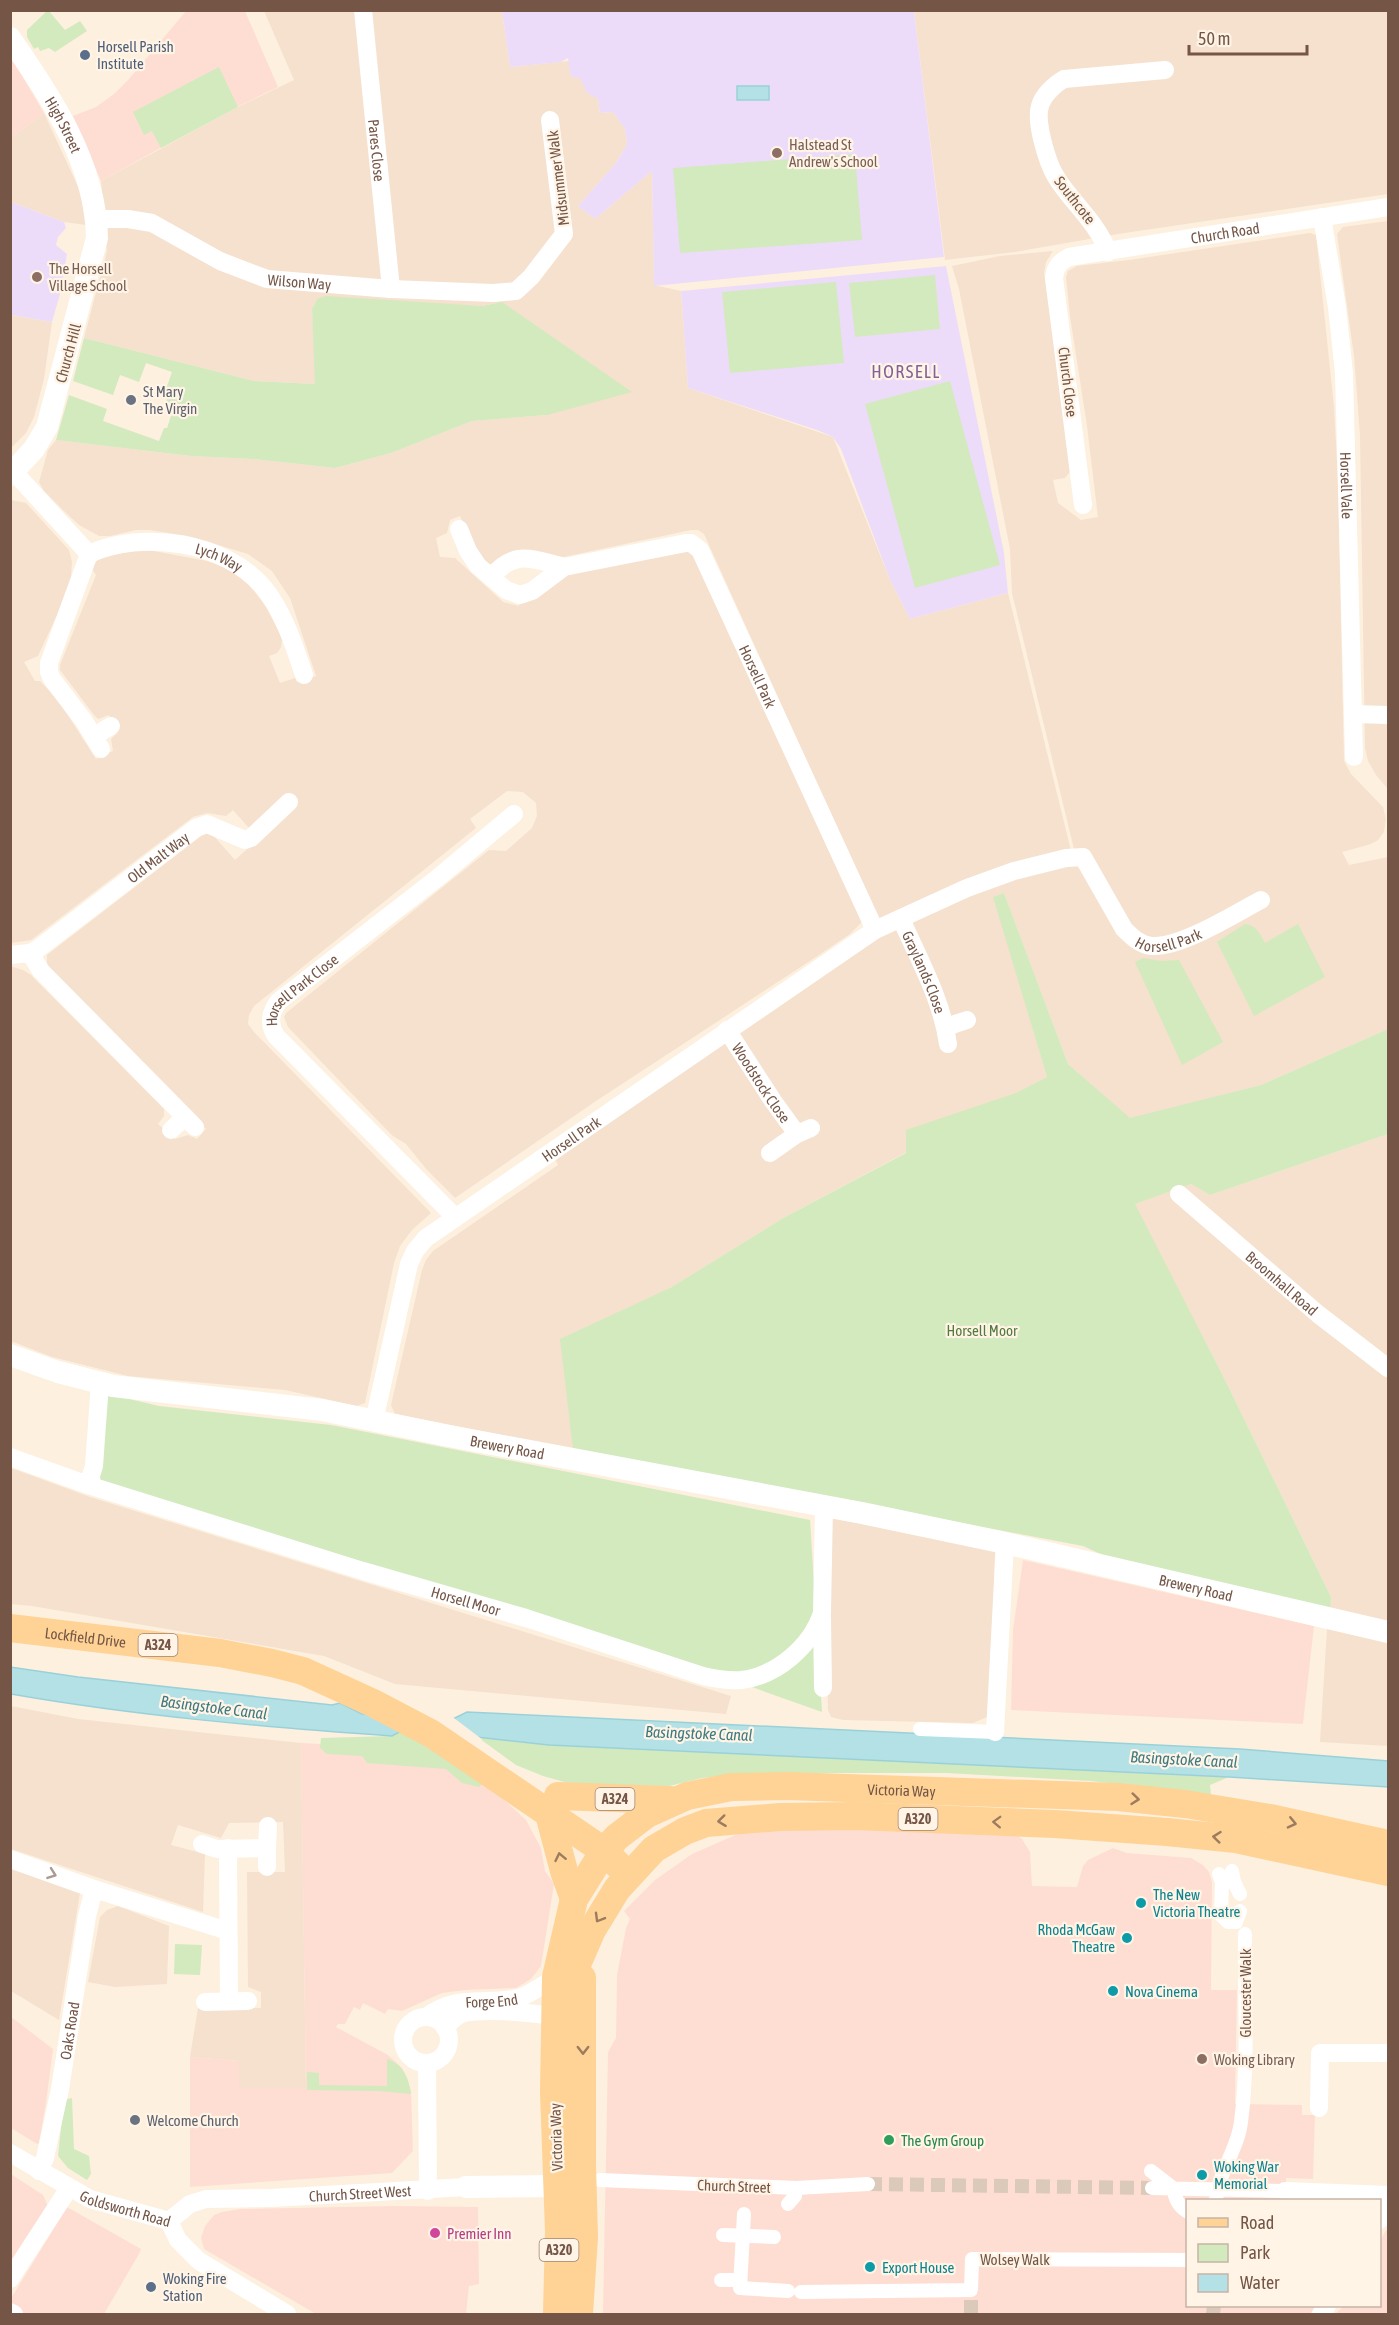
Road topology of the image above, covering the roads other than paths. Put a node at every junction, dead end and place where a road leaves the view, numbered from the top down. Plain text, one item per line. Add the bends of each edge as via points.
1 (363, 10) edge
2 (10, 38) edge
3 (1157, 65) dead end
4 (550, 120) dead end
5 (1389, 207) edge
6 (1322, 217) junction
7 (97, 219) junction
8 (1108, 252) junction
9 (1062, 261) joint
10 (391, 289) junction
11 (516, 291) joint
12 (12, 474) edge
13 (1079, 496) dead end
14 (457, 538) dead end
15 (89, 554) junction
16 (564, 567) junction
17 (491, 577) junction
18 (304, 675) dead end
19 (1354, 714) junction
20 (1389, 715) edge
21 (111, 726) dead end
22 (1354, 757) dead end
23 (289, 802) dead end
24 (514, 814) dead end
25 (1261, 900) dead end
26 (901, 919) junction
27 (875, 930) junction
28 (30, 953) junction
29 (10, 955) edge
30 (967, 1020) dead end
31 (727, 1030) junction
32 (171, 1130) dead end
33 (779, 1153) dead end
34 (1179, 1194) dead end
35 (454, 1217) junction
36 (10, 1355) edge
37 (1389, 1368) edge
38 (100, 1383) junction
39 (374, 1421) junction
40 (10, 1457) edge
41 (88, 1485) junction
42 (824, 1506) junction
43 (1005, 1543) junction
44 (822, 1613) junction
45 (10, 1628) edge
46 (1389, 1632) edge
47 (315, 1677) junction
48 (823, 1688) dead end
49 (920, 1729) dead end
50 (995, 1732) joint
51 (489, 1764) junction
52 (672, 1800) junction
53 (554, 1805) junction
54 (268, 1826) dead end
55 (202, 1844) dead end
56 (610, 1844) junction
57 (1389, 1845) edge
58 (228, 1848) junction
59 (267, 1848) junction
60 (10, 1859) edge
61 (267, 1867) dead end
62 (635, 1868) junction
63 (1389, 1872) edge
64 (1229, 1881) dead end
65 (94, 1889) junction
66 (574, 1899) junction
67 (1240, 1911) dead end
68 (228, 1931) junction
69 (1245, 1934) dead end
70 (585, 1949) junction
71 (555, 1977) junction
72 (229, 2001) junction
73 (248, 2001) dead end
74 (205, 2002) dead end
75 (555, 2016) junction
76 (426, 2018) junction
77 (445, 2028) junction
78 (1389, 2053) edge
79 (427, 2063) junction
80 (1318, 2109) dead end
81 (10, 2153) edge
82 (39, 2170) junction
83 (1151, 2171) tunnel mouth
84 (868, 2184) tunnel mouth
85 (466, 2187) joint
86 (69, 2188) junction
87 (796, 2188) junction
88 (1152, 2188) tunnel mouth
89 (1173, 2188) junction
90 (428, 2191) junction
91 (581, 2191) junction
92 (1286, 2191) joint
93 (1217, 2194) edge
94 (1389, 2195) edge
95 (1389, 2201) edge
96 (788, 2204) dead end
97 (1186, 2211) edge
98 (744, 2214) dead end
99 (1381, 2218) edge
100 (169, 2220) junction
101 (723, 2235) dead end
102 (742, 2236) junction
103 (774, 2237) dead end
104 (1186, 2260) edge
105 (10, 2279) edge
106 (721, 2280) dead end
107 (740, 2290) junction
108 (287, 2314) edge
109 (557, 2314) edge
110 (579, 2314) edge

1 - 10 street, Pares Close
2 - 7 street, High Street via 51,101 74,146 88,180
3 - 8 street, Southcote via 1064,79 1035,103 1050,165 1098,230
4 - 11 street, Midsummer Walk via 564,234
5 - 6 street, Church Road
6 - 8 street, Church Road
6 - 19 street, Horsell Vale via 1344,374
7 - 10 street, Wilson Way via 152,223 220,261 267,279
7 - 12 street, Church Hill via 94,254 50,420 41,439
8 - 9 street, Church Road
9 - 13 street, Church Close via 1054,278
10 - 11 street, Wilson Way
12 - 15 street
14 - 17 street, Horsell Park
15 - 18 street, Lych Way via 131,542 159,540 226,559 253,577 272,598 282,618 292,659
15 - 21 street via 52,653 49,672 98,742
16 - 17 street, Horsell Park via 516,559
16 - 17 street, Horsell Park via 526,594 513,594
16 - 27 street, Horsell Park via 686,543 700,550
19 - 20 street
19 - 22 street, Horsell Vale
23 - 28 street, Old Malt Way via 245,840 207,824 196,828
24 - 35 street, Horsell Park Close via 279,1001 271,1018 276,1036
25 - 26 street, Horsell Park via 1179,941 1152,946 1124,929 1083,857 1014,871
26 - 27 street, Horsell Park
26 - 30 street, Graylands Close via 947,1035
27 - 31 street, Horsell Park
28 - 29 street
28 - 32 street via 40,971 190,1122
31 - 33 street, Woodstock Close via 772,1101 804,1131
31 - 35 street, Horsell Park
34 - 37 street, Broomhall Road via 1338,1331
35 - 39 street, Horsell Park via 426,1238 410,1260
36 - 38 street, Brewery Road
38 - 39 street, Brewery Road via 322,1410
38 - 41 street via 94,1466
39 - 42 street, Brewery Road
40 - 41 street, Horsell Moor
41 - 44 street, Horsell Moor via 718,1679 744,1679 775,1667 808,1641
42 - 43 street, Brewery Road
42 - 44 street, Horsell Moor
43 - 46 street, Brewery Road
43 - 50 street
44 - 48 street, Horsell Moor
45 - 47 main road, Lockfield Drive / A324 via 220,1653 272,1663
47 - 51 main road, Lockfield Drive / A324
47 - 51 main road, Lockfield Drive / A324 via 324,1669 386,1693 438,1722
49 - 50 street
51 - 53 main road, Lockfield Drive / A324
52 - 53 main road, A324
52 - 56 main road, Victoria Way / A320 via 639,1819
52 -> 57 main road, Victoria Way / A320 via 720,1788 776,1786 1118,1797 1270,1818
53 - 56 main road, Lockfield Drive / A324
66 -> 53 main road via 564,1871
54 - 59 street
55 - 58 street
56 - 62 main road, Lockfield Drive / A324
56 - 66 main road, Victoria Way / A320
58 - 59 street
58 - 68 street
59 - 61 street
60 -> 65 street
63 -> 62 main road, Victoria Way / A320 via 1236,1839 1055,1824 855,1816 706,1823 654,1849
62 -> 70 main road, Victoria Way / A320 via 617,1889
64 - 67 street via 1221,1915 1228,1922 1236,1922
65 - 68 street
65 - 82 street, Oaks Road via 60,2090
66 - 71 main road, Victoria Way / A320
68 - 72 street
69 - 93 street, Gloucester Walk via 1241,2125
70 - 75 main road, Victoria Way via 575,1969 570,2010
70 -> 91 main road, Victoria Way / A320
71 - 75 main road, Victoria Way / A320
71 - 76 street, Forge End via 520,1998 469,2001 443,2007
72 - 73 street
72 - 74 street
75 - 77 street, Forge End via 525,2012 463,2013
75 - 91 main road, Victoria Way / A320 via 554,2092
76 - 77 street
76 - 79 street, Forge End via 410,2024 403,2038 412,2059
77 - 79 street via 449,2041 445,2054
78 - 80 street via 1320,2053
79 - 90 street
81 - 82 street, Goldsworth Road
82 - 86 street, Goldsworth Road
83 - 89 street
84 - 87 street, Church Street
85 - 90 street, Church Street West
85 - 91 street, Church Street West
86 - 100 street, Goldsworth Road via 90,2199
86 - 105 street
87 - 91 street, Church Street via 768,2193
87 - 96 street
88 - 89 street
89 - 93 street
89 - 97 street via 1175,2199
90 - 100 street, Church Street West via 206,2199 190,2204
91 - 109 main road, A320 via 559,2231
91 - 110 main road, A320 via 584,2237
92 - 93 street
92 - 94 street
95 - 99 street
98 - 102 street
100 - 108 street, Goldsworth Road via 178,2240 199,2261
101 - 102 street
102 - 103 street
102 - 107 street
104 - 107 street, Wolsey Walk via 972,2259 971,2290 794,2291 767,2296
106 - 107 street

